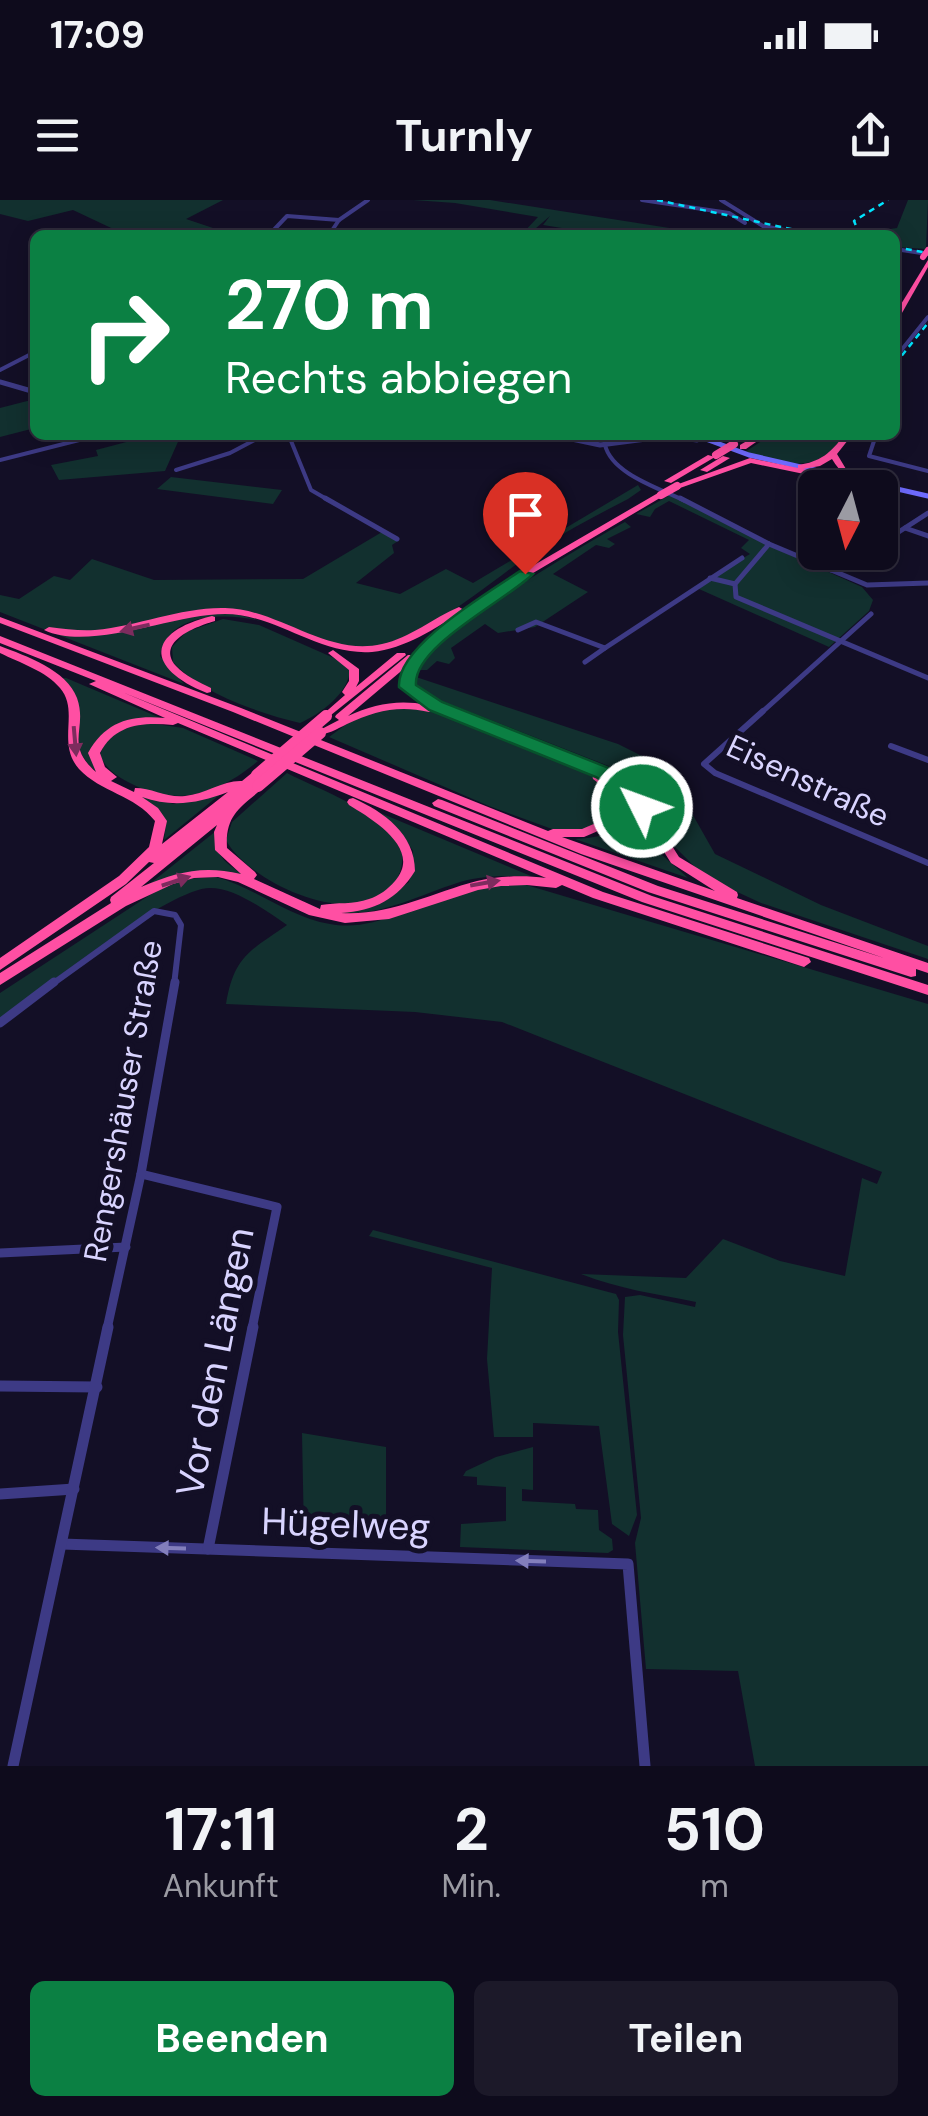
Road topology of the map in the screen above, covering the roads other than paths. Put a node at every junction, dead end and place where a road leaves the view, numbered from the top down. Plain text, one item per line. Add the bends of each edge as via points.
1 (368, 200) edge
2 (642, 200) edge
3 (721, 200) edge
4 (339, 220) junction
5 (745, 224) dead end
6 (274, 230) edge
7 (332, 230) edge
8 (784, 230) edge
9 (900, 249) edge
10 (927, 256) edge
11 (900, 299) edge
12 (900, 310) edge
13 (928, 317) edge
14 (900, 352) edge
15 (30, 355) edge
16 (24, 358) junction
17 (30, 363) edge
18 (0, 370) edge
19 (0, 382) edge
20 (30, 391) edge
21 (80, 440) edge
22 (254, 440) edge
23 (293, 440) edge
24 (579, 440) edge
25 (637, 440) edge
26 (703, 440) edge
27 (708, 440) edge
28 (745, 440) edge
29 (752, 440) edge
30 (845, 440) edge
31 (873, 440) edge
32 (605, 445) junction
33 (739, 446) junction
34 (0, 460) edge
35 (800, 467) junction
36 (830, 467) junction
37 (176, 470) dead end
38 (834, 470) edge
39 (837, 470) edge
40 (798, 471) edge
41 (928, 471) edge
42 (673, 484) junction
43 (898, 491) edge
44 (898, 491) edge
45 (657, 493) junction
46 (928, 498) edge
47 (928, 513) edge
48 (905, 528) junction
49 (898, 532) edge
50 (928, 536) edge
51 (397, 539) dead end
52 (768, 544) junction
53 (798, 556) edge
54 (742, 558) dead end
55 (831, 570) edge
56 (710, 578) junction
57 (928, 583) edge
58 (735, 584) junction
59 (459, 610) junction
60 (871, 614) dead end
61 (0, 620) edge
62 (0, 630) edge
63 (518, 630) dead end
64 (441, 636) junction
65 (0, 639) edge
66 (838, 643) junction
67 (0, 648) edge
68 (605, 648) junction
69 (585, 662) dead end
70 (928, 678) edge
71 (337, 705) junction
72 (237, 710) junction
73 (334, 720) junction
74 (208, 732) junction
75 (320, 733) joint
76 (890, 746) dead end
77 (928, 760) edge
78 (314, 778) junction
79 (252, 781) junction
80 (229, 810) junction
81 (513, 823) junction
82 (928, 862) edge
83 (122, 881) junction
84 (598, 895) junction
85 (791, 923) junction
86 (58, 942) junction
87 (0, 965) edge
88 (928, 968) edge
89 (928, 976) edge
90 (0, 980) edge
91 (928, 991) edge
92 (0, 1023) edge
93 (141, 1174) junction
94 (126, 1247) junction
95 (0, 1253) edge
96 (0, 1386) edge
97 (97, 1387) junction
98 (74, 1489) junction
99 (0, 1494) edge
100 (62, 1544) junction
101 (208, 1549) junction
102 (13, 1766) edge
103 (645, 1766) edge

1 - 4 street
2 - 5 street via 730,213
3 - 8 street via 763,226
4 - 6 street via 288,216
4 - 7 street
9 - 10 street
10 - 11 highway
10 - 12 highway
13 - 14 street
15 - 16 street
16 - 17 street
16 - 18 street
19 - 20 street
21 - 34 street
22 - 37 street
23 - 51 street via 311,490
24 - 32 street
25 - 32 street
26 - 35 main road
27 - 36 main road
28 - 33 highway
29 - 33 highway
30 - 36 highway
31 - 41 street via 870,456
32 - 52 street via 620,468
33 - 42 highway
35 - 36 main road
35 - 36 highway
36 - 38 main road
36 - 39 highway
40 - 42 highway via 747,460
42 - 45 highway, bridge
43 - 46 main road
44 - 46 main road
45 - 59 highway via 550,549
45 - 64 highway
47 - 48 street
48 - 49 street
48 - 50 street
52 - 53 street
52 - 58 street
54 - 56 street
55 - 57 street via 873,587
56 - 58 street
56 - 68 street
58 - 66 street via 736,598 744,603
59 -> 61 highway via 395,645 367,651 336,648 255,615 226,611 96,635
59 - 71 highway
60 - 66 street, Eisenstraße
61 - 72 highway
62 - 89 highway via 653,889
63 - 68 street via 536,622
64 - 73 highway
64 - 85 highway via 413,662 406,681 411,692 616,780 687,871
65 - 91 highway via 648,900
66 - 70 street
66 - 82 street, Eisenstraße via 704,764
67 - 74 highway
67 -> 83 highway via 65,687 74,707 78,762 161,821 156,849
68 - 69 street
71 - 72 highway via 356,676 336,654 236,618 197,622 177,634 167,660
71 - 73 highway
72 - 81 highway
73 - 75 highway
73 - 79 highway, bridge
73 - 81 highway via 374,707 418,706 585,770 607,784 616,800 608,822 584,833
74 - 78 highway
74 - 79 highway via 150,720 123,724 98,744 96,761 108,775 171,801
75 - 79 highway, bridge
76 - 77 street
78 - 80 highway via 404,842 409,871 385,898 328,908 252,875 221,850
78 - 84 highway
79 - 80 highway
79 - 83 highway
80 - 86 highway
81 - 85 highway
83 - 87 highway
86 -> 84 highway via 146,892 210,873 240,878 306,911 349,919 397,911 490,880 540,881
84 - 91 highway via 780,956
85 - 88 highway
86 - 90 highway
92 - 93 street, Rengershäuser Straße via 140,918 154,911 174,915 181,926 178,964
93 - 94 street, Rengershäuser Straße
93 - 101 street, Vor den Längen via 277,1207
94 - 95 street
94 - 97 street, Rengershäuser Straße
96 - 97 street
97 - 98 street, Rengershäuser Straße
98 - 99 street
98 - 100 street, Rengershäuser Straße
101 -> 100 street, Hügelweg
100 - 102 street, Rengershäuser Straße
103 -> 101 street, Hügelweg via 628,1564

